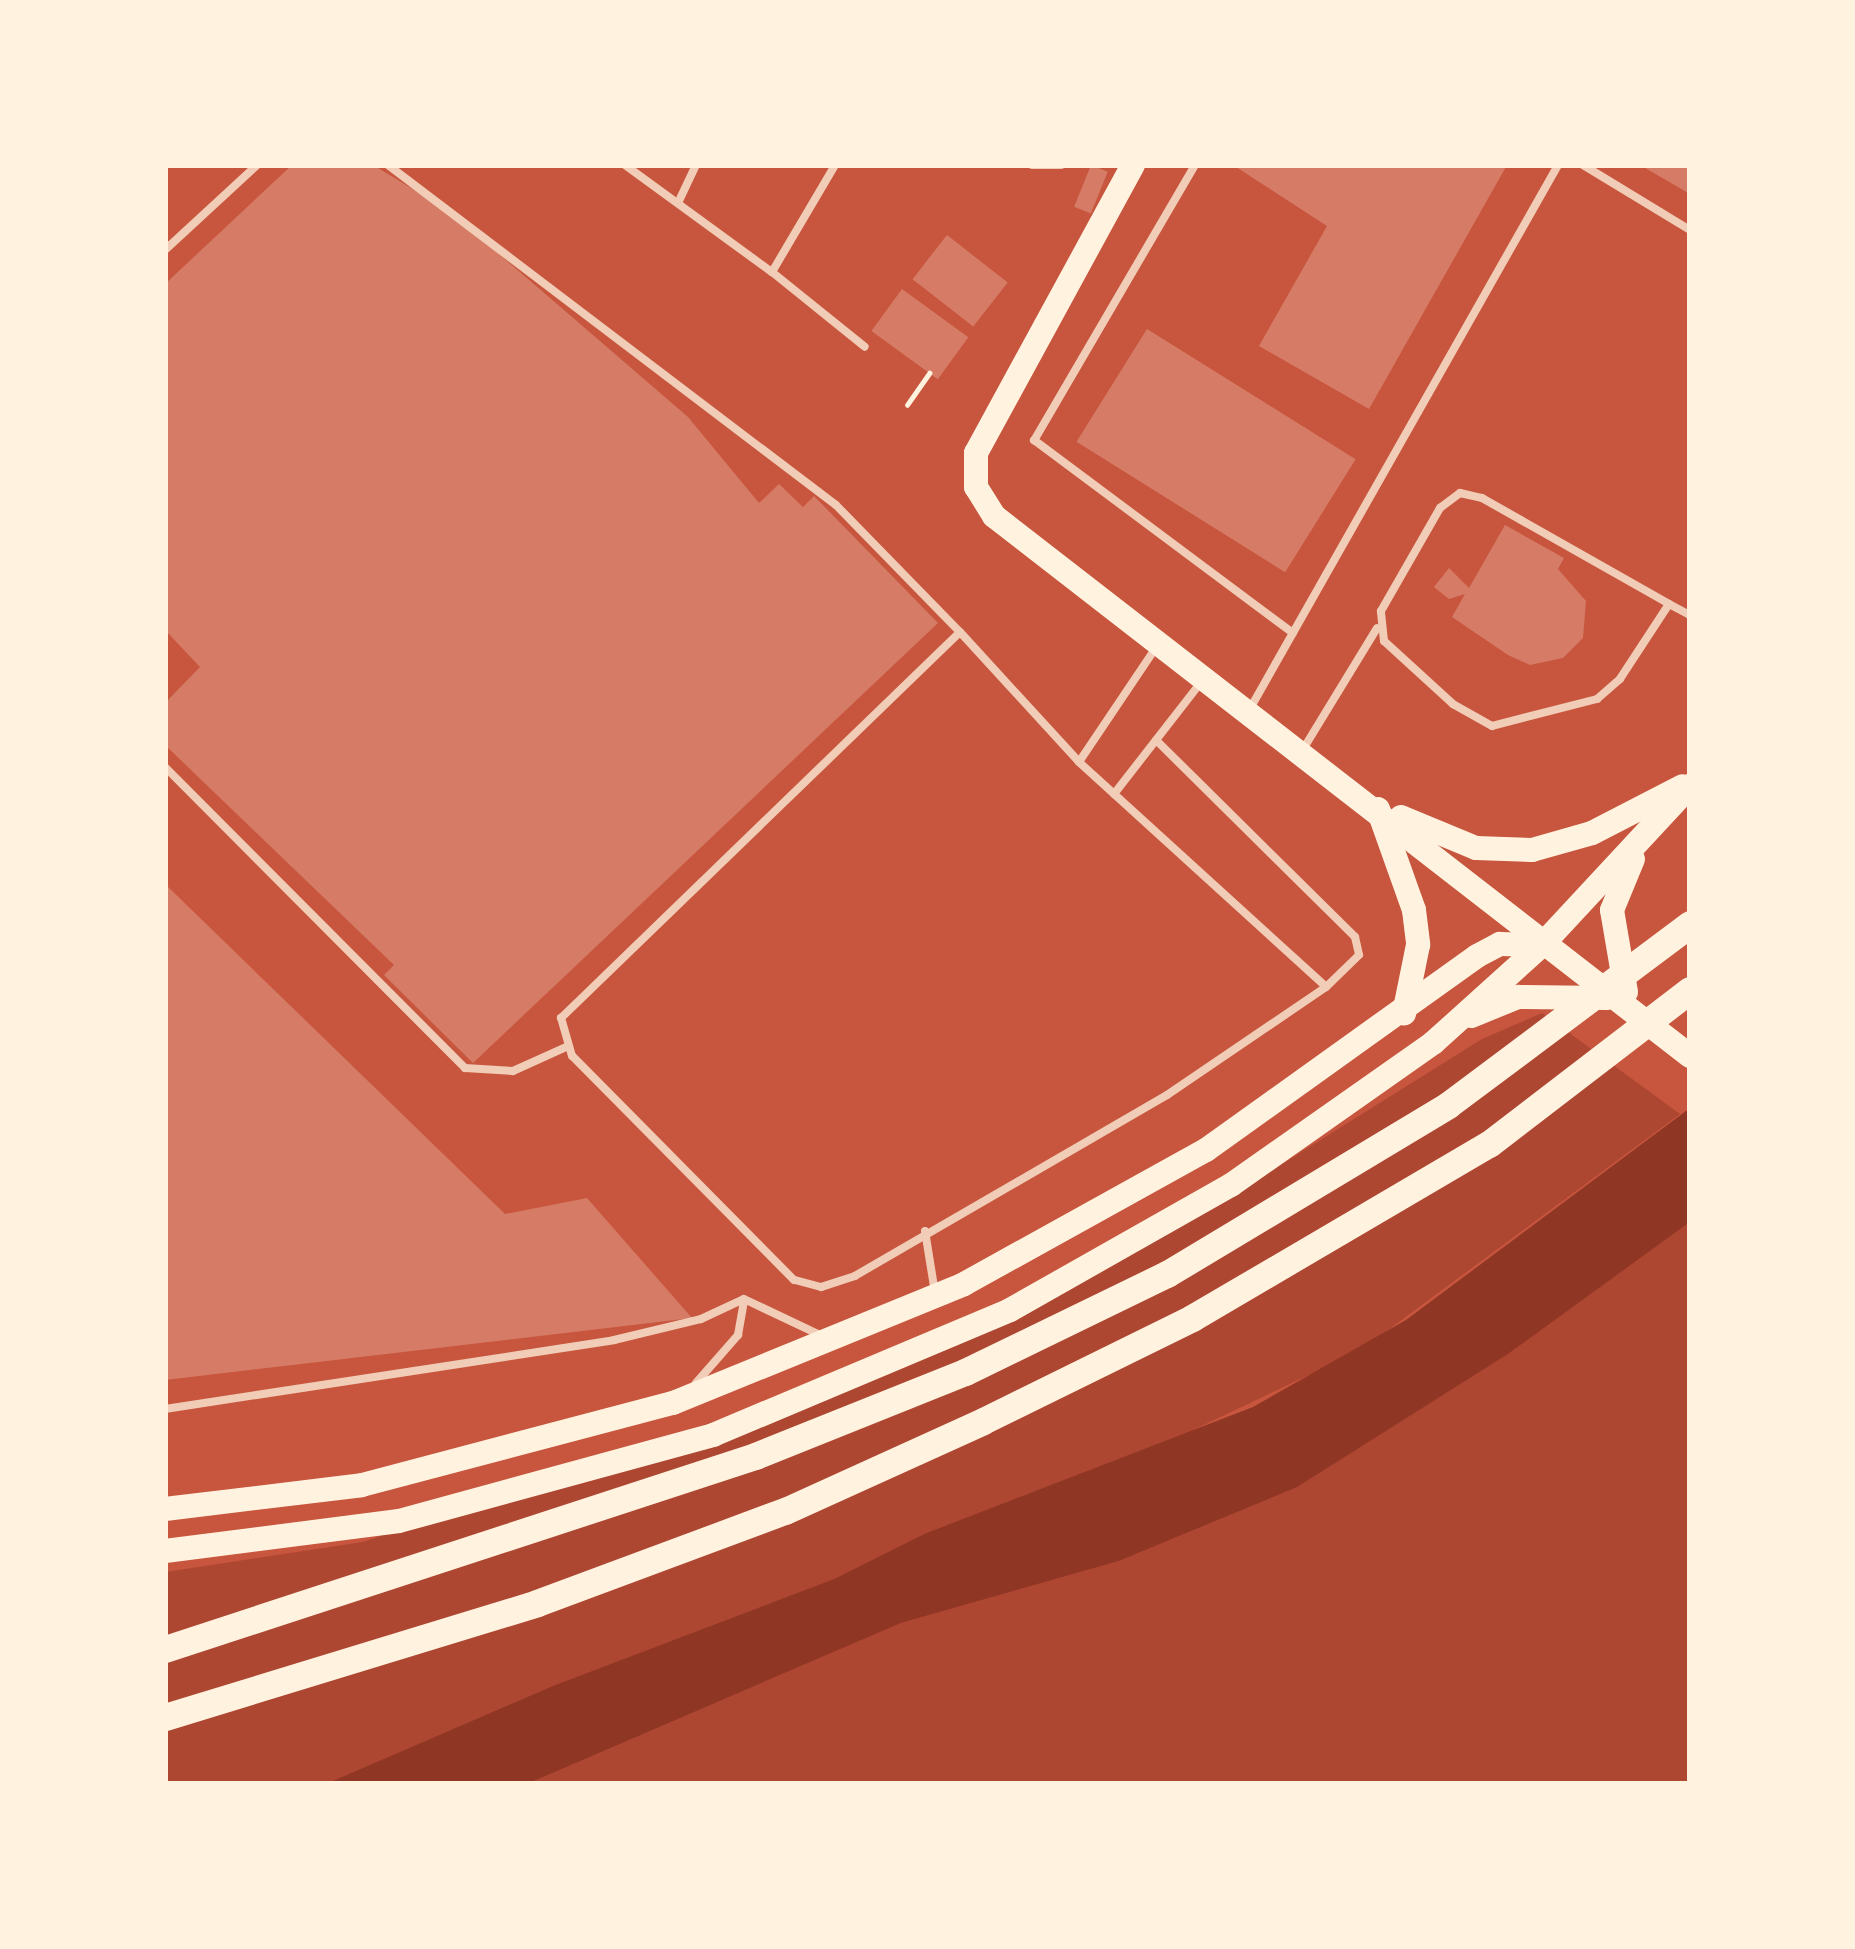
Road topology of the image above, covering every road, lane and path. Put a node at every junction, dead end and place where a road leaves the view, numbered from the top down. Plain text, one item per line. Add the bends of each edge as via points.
1 (256, 165) edge
2 (388, 165) edge
3 (626, 165) edge
4 (696, 165) edge
5 (835, 165) edge
6 (1032, 165) edge
7 (1061, 165) edge
8 (1133, 165) edge
9 (1195, 165) edge
10 (1558, 165) edge
11 (1583, 165) edge
12 (678, 203) junction
13 (1690, 230) edge
14 (165, 250) edge
15 (772, 272) junction
16 (866, 346) dead end
17 (929, 373) dead end
18 (907, 405) dead end
19 (1669, 604) junction
20 (1690, 615) edge
21 (1377, 628) junction
22 (960, 632) junction
23 (1293, 633) junction
24 (1157, 645) junction
25 (1203, 680) junction
26 (1248, 713) junction
27 (1156, 740) junction
28 (1301, 752) junction
29 (1079, 762) junction
30 (165, 767) edge
31 (1690, 784) edge
32 (1114, 794) junction
33 (1377, 807) junction
34 (1648, 831) junction
35 (1690, 924) edge
36 (1542, 945) junction
37 (1326, 987) junction
38 (1690, 990) edge
39 (1623, 1006) junction
40 (1405, 1014) junction
41 (1457, 1021) junction
42 (567, 1047) junction
43 (1690, 1056) edge
44 (925, 1231) junction
45 (935, 1294) junction
46 (744, 1299) junction
47 (844, 1333) junction
48 (674, 1403) junction
49 (165, 1409) edge
50 (165, 1509) edge
51 (165, 1551) edge
52 (165, 1649) edge
53 (165, 1718) edge

1 - 14 lane
2 - 22 lane via 836,505
3 - 12 lane
4 - 12 lane
5 - 15 lane
6 - 7 lane
8 - 24 main road via 976,453 976,487 994,516
9 - 23 lane via 1034,440
10 - 23 lane
11 - 13 lane
12 - 15 lane
15 - 16 lane
17 - 18 path
19 - 20 lane
19 - 21 lane via 1597,699 1492,726 1454,704
19 - 21 lane via 1482,498 1460,494 1440,508
21 - 28 lane
22 - 29 lane
22 - 42 lane via 565,1011
23 - 26 lane
24 - 25 main road
24 - 29 lane
25 - 26 main road
25 - 27 lane
26 - 28 main road
27 - 32 lane
27 - 37 lane via 1354,937 1359,955
28 - 33 main road
29 - 32 lane
30 - 42 lane via 464,1068 513,1071
31 - 33 main road via 1592,833 1532,850 1476,848
31 - 34 main road
32 - 37 lane
33 - 36 main road
33 - 40 main road via 1414,910 1418,945
34 - 36 main road
34 - 39 main road via 1612,910
35 - 52 highway via 1448,1106 1167,1274 965,1372 755,1456
36 - 39 main road
36 - 40 main road via 1500,944
36 - 41 main road
37 - 44 lane via 1167,1095
38 - 53 highway via 1489,1144 1192,1318 983,1421 785,1511 538,1603
39 - 41 main road via 1518,998
39 - 43 main road
40 - 45 main road via 1207,1150
41 - 51 main road via 1231,1185 1010,1310 713,1435 399,1521
42 - 44 lane via 794,1280 820,1287 855,1276
44 - 45 lane
45 - 47 main road
46 - 47 lane via 792,1328
46 - 48 lane via 738,1335
46 - 49 lane via 701,1319 614,1340
47 - 48 main road
48 - 50 main road via 362,1485

